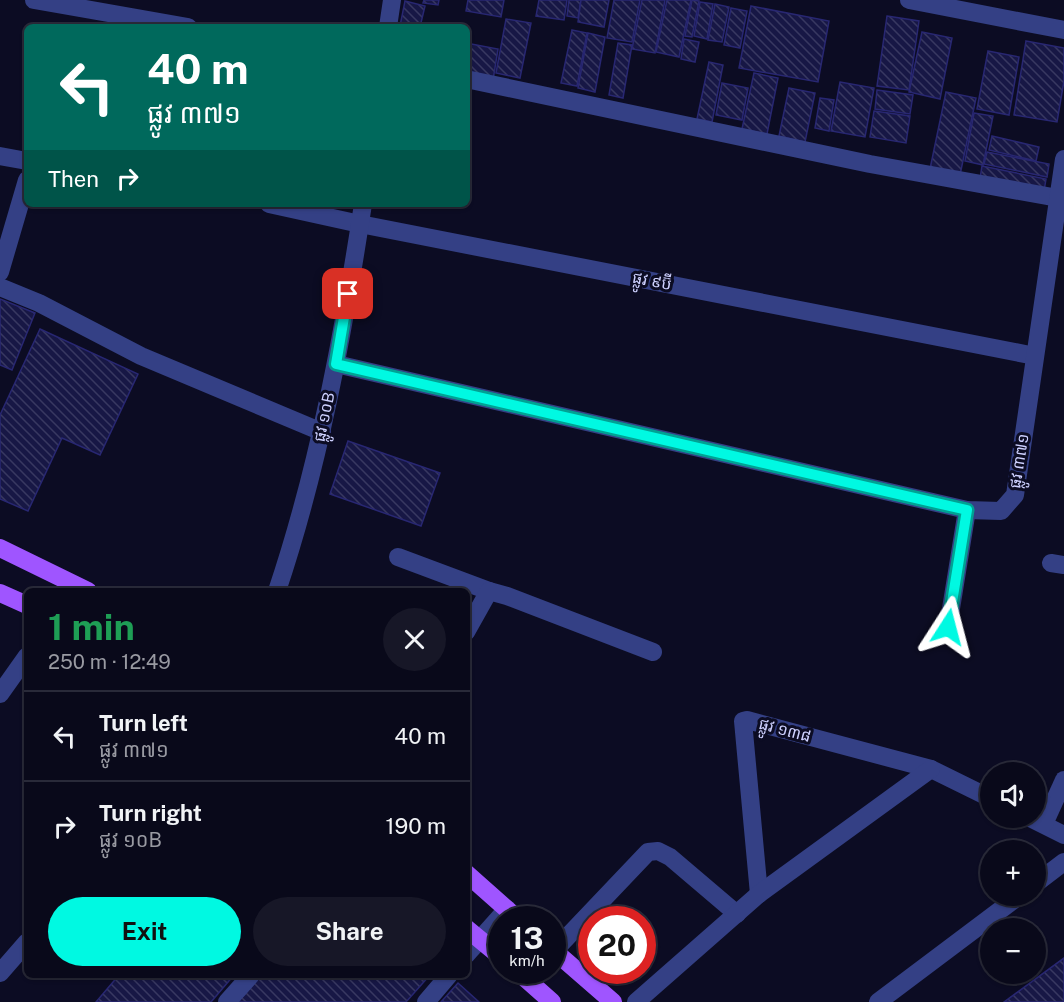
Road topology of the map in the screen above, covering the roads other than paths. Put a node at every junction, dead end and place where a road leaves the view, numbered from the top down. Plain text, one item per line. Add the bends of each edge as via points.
1 (34, 0) edge
2 (392, 0) edge
3 (909, 0) edge
4 (171, 24) edge
5 (388, 24) edge
6 (1064, 30) edge
7 (470, 80) edge
8 (0, 156) edge
9 (1064, 159) edge
10 (24, 160) edge
11 (24, 190) edge
12 (1058, 198) junction
13 (283, 207) edge
14 (363, 207) edge
15 (360, 224) junction
16 (0, 272) edge
17 (0, 288) edge
18 (1035, 356) junction
19 (336, 364) junction
20 (322, 432) junction
21 (967, 510) junction
22 (0, 548) edge
23 (398, 556) dead end
24 (82, 588) edge
25 (278, 588) edge
26 (489, 591) junction
27 (0, 593) edge
28 (24, 604) edge
29 (470, 625) edge
30 (948, 627) dead end
31 (653, 652) dead end
32 (24, 660) edge
33 (0, 694) edge
34 (931, 769) junction
35 (1064, 780) edge
36 (980, 793) edge
37 (1046, 807) edge
38 (1046, 826) edge
39 (1064, 835) edge
40 (1064, 862) edge
41 (470, 876) edge
42 (1046, 876) edge
43 (759, 894) junction
44 (504, 906) edge
45 (1006, 906) edge
46 (737, 914) junction
47 (488, 926) edge
48 (473, 934) edge
49 (566, 937) edge
50 (24, 945) edge
51 (488, 946) edge
52 (566, 962) edge
53 (0, 973) edge
54 (248, 978) edge
55 (446, 978) edge
56 (536, 984) edge
57 (227, 1002) edge
58 (426, 1002) edge
59 (552, 1002) edge
60 (613, 1002) edge
61 (636, 1002) edge
62 (878, 1002) edge

1 - 4 street
2 - 5 street
3 - 6 street
7 - 12 street via 870,164
8 - 10 street
9 - 12 street, ផ្លូវ ៣៧១
11 - 16 street
12 - 18 street, ផ្លូវ ៣៧១
13 - 15 street, ផ្លូវ ៩ប៊ី
14 - 15 street, ផ្លូវ ១០B
15 - 18 street, ផ្លូវ ៩ប៊ី
15 - 19 street, ផ្លូវ ១០B
17 - 20 street via 39,303 141,356
18 - 21 street, ផ្លូវ ៣៧១ via 1015,495 1001,511
19 - 20 street, ផ្លូវ ១០B
19 - 21 street, ផ្លូវ ៣៧១
20 - 25 street, ផ្លូវ ១០B via 295,539
21 - 30 street
22 - 24 main road
23 - 26 street
26 - 29 street
26 - 31 street
27 - 28 main road
32 - 33 street
34 - 36 street, ផ្លូវ ១៣៨
34 - 43 street
34 - 43 street, ផ្លូវ ១៣៨ via 743,721
35 - 37 street
38 - 39 street
40 - 42 street
41 - 44 main road
43 - 46 street
45 - 62 street
46 - 49 street via 670,857 658,851 648,852
46 - 61 street
47 - 48 street
48 - 51 main road
50 - 53 street
52 - 60 main road
54 - 57 street
55 - 58 street
56 - 59 main road

